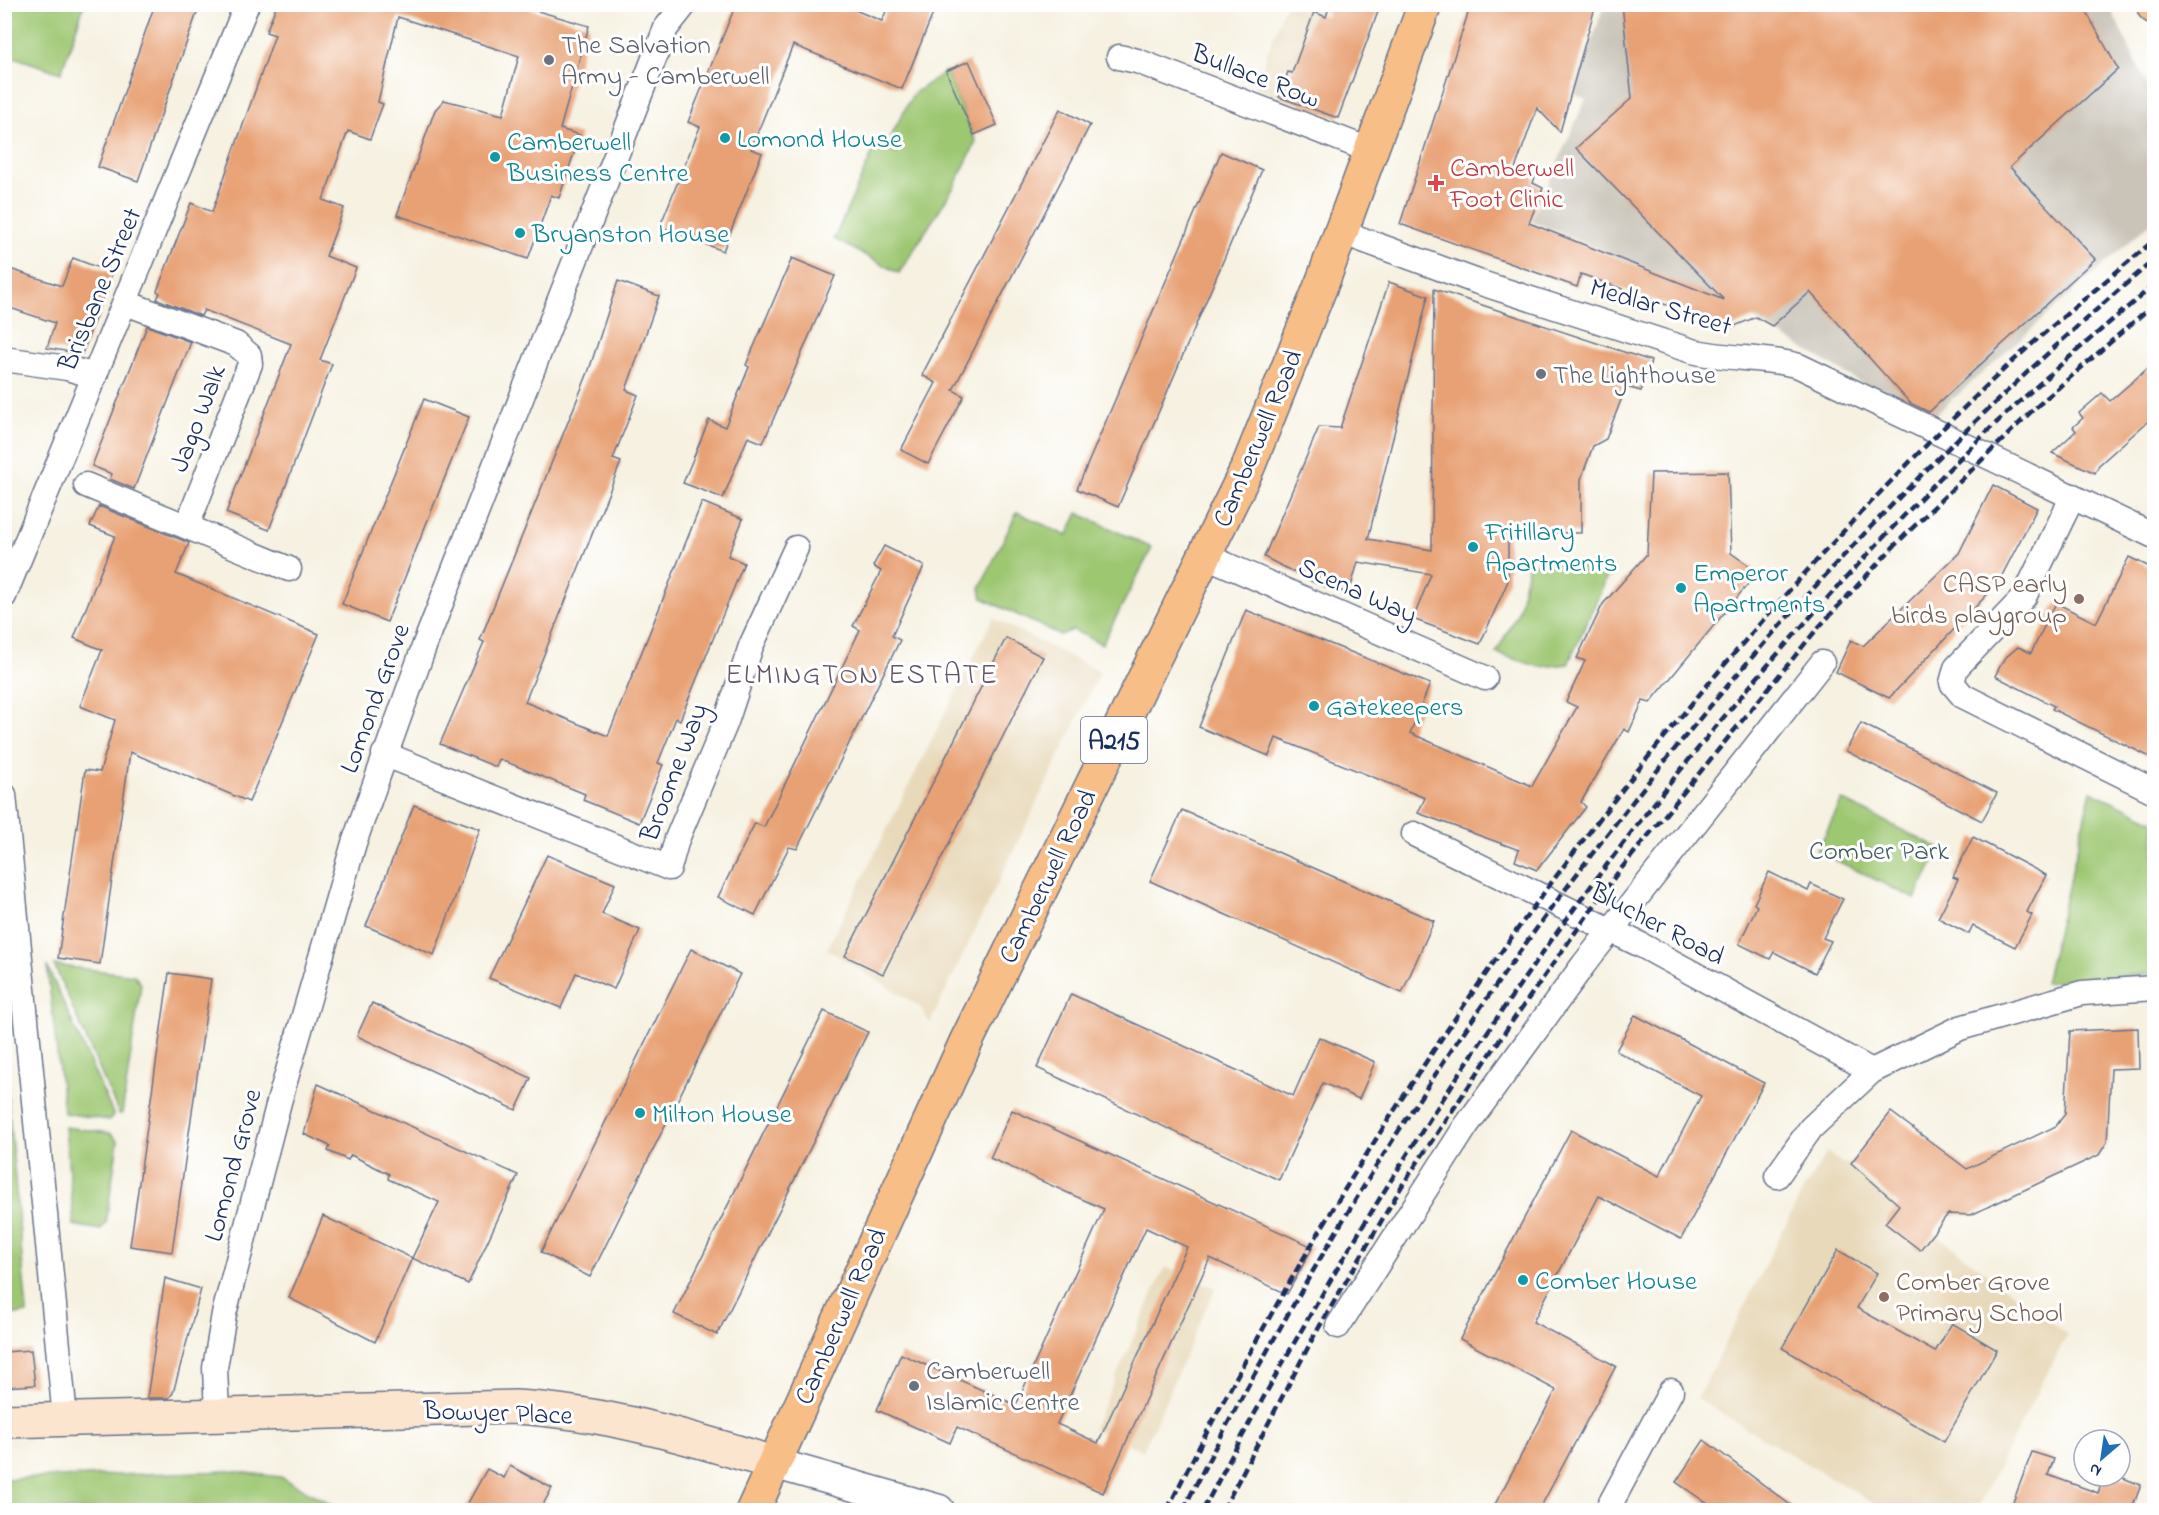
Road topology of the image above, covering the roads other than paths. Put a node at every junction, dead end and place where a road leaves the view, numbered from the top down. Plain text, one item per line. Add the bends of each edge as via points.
1 (247, 4) edge
2 (685, 4) edge
3 (1425, 4) edge
4 (666, 15) edge
5 (1119, 57) dead end
6 (1372, 151) junction
7 (1341, 232) junction
8 (126, 303) junction
9 (4, 359) edge
10 (95, 376) junction
11 (86, 485) dead end
12 (2073, 496) junction
13 (187, 526) junction
14 (2154, 536) edge
15 (796, 548) dead end
16 (1206, 556) junction
17 (289, 569) dead end
18 (4, 596) edge
19 (1822, 663) dead end
20 (1485, 678) dead end
21 (384, 754) junction
22 (2154, 791) edge
23 (4, 795) edge
24 (1414, 834) dead end
25 (1612, 931) junction
26 (11, 939) edge
27 (2154, 987) edge
28 (1872, 1071) junction
29 (1777, 1176) dead end
30 (1338, 1326) dead end
31 (1671, 1390) dead end
32 (217, 1413) junction
33 (65, 1418) junction
34 (4, 1421) edge
35 (773, 1463) junction
36 (753, 1510) edge
37 (939, 1510) edge
38 (1607, 1510) edge

1 - 8 street, Brisbane Street
2 - 4 street, Lomond Grove
3 - 6 main road, Camberwell Road / A215
4 - 21 street, Lomond Grove
5 - 6 street, Bullace Row
6 - 7 main road, Camberwell Road / A215
7 - 12 street, Medlar Street via 1478,282 1692,351 1718,357 1775,359 1799,366
7 - 16 main road, Camberwell Road / A215 via 1248,467
8 - 10 street, Brisbane Street
8 - 13 street, Jago Walk via 236,344 249,355 250,364
9 - 10 street
10 - 18 street, Brisbane Street
11 - 13 street
12 - 14 street, Medlar Street
12 - 22 street via 2024,597 1956,668 1952,683 1963,696
13 - 17 street
15 - 21 street, Broome Way via 743,666 726,722 676,839 669,868
16 - 20 street, Scena Way
16 - 35 main road, Camberwell Road / A215 via 966,1042
19 - 25 street
21 - 32 street, Lomond Grove via 306,1006 224,1314 215,1368
23 - 26 street
24 - 25 street, Blucher Road
25 - 28 street, Blucher Road
25 - 30 street via 1466,1126
26 - 33 street
27 - 28 street via 2082,993 1960,1028
28 - 29 street via 1811,1128
31 - 38 street
32 - 33 main road, Bowyer Place
32 - 35 main road, Bowyer Place via 556,1410 662,1431
33 - 34 main road, Bowyer Place
35 - 36 main road, Camberwell Road / A215
35 - 37 street

